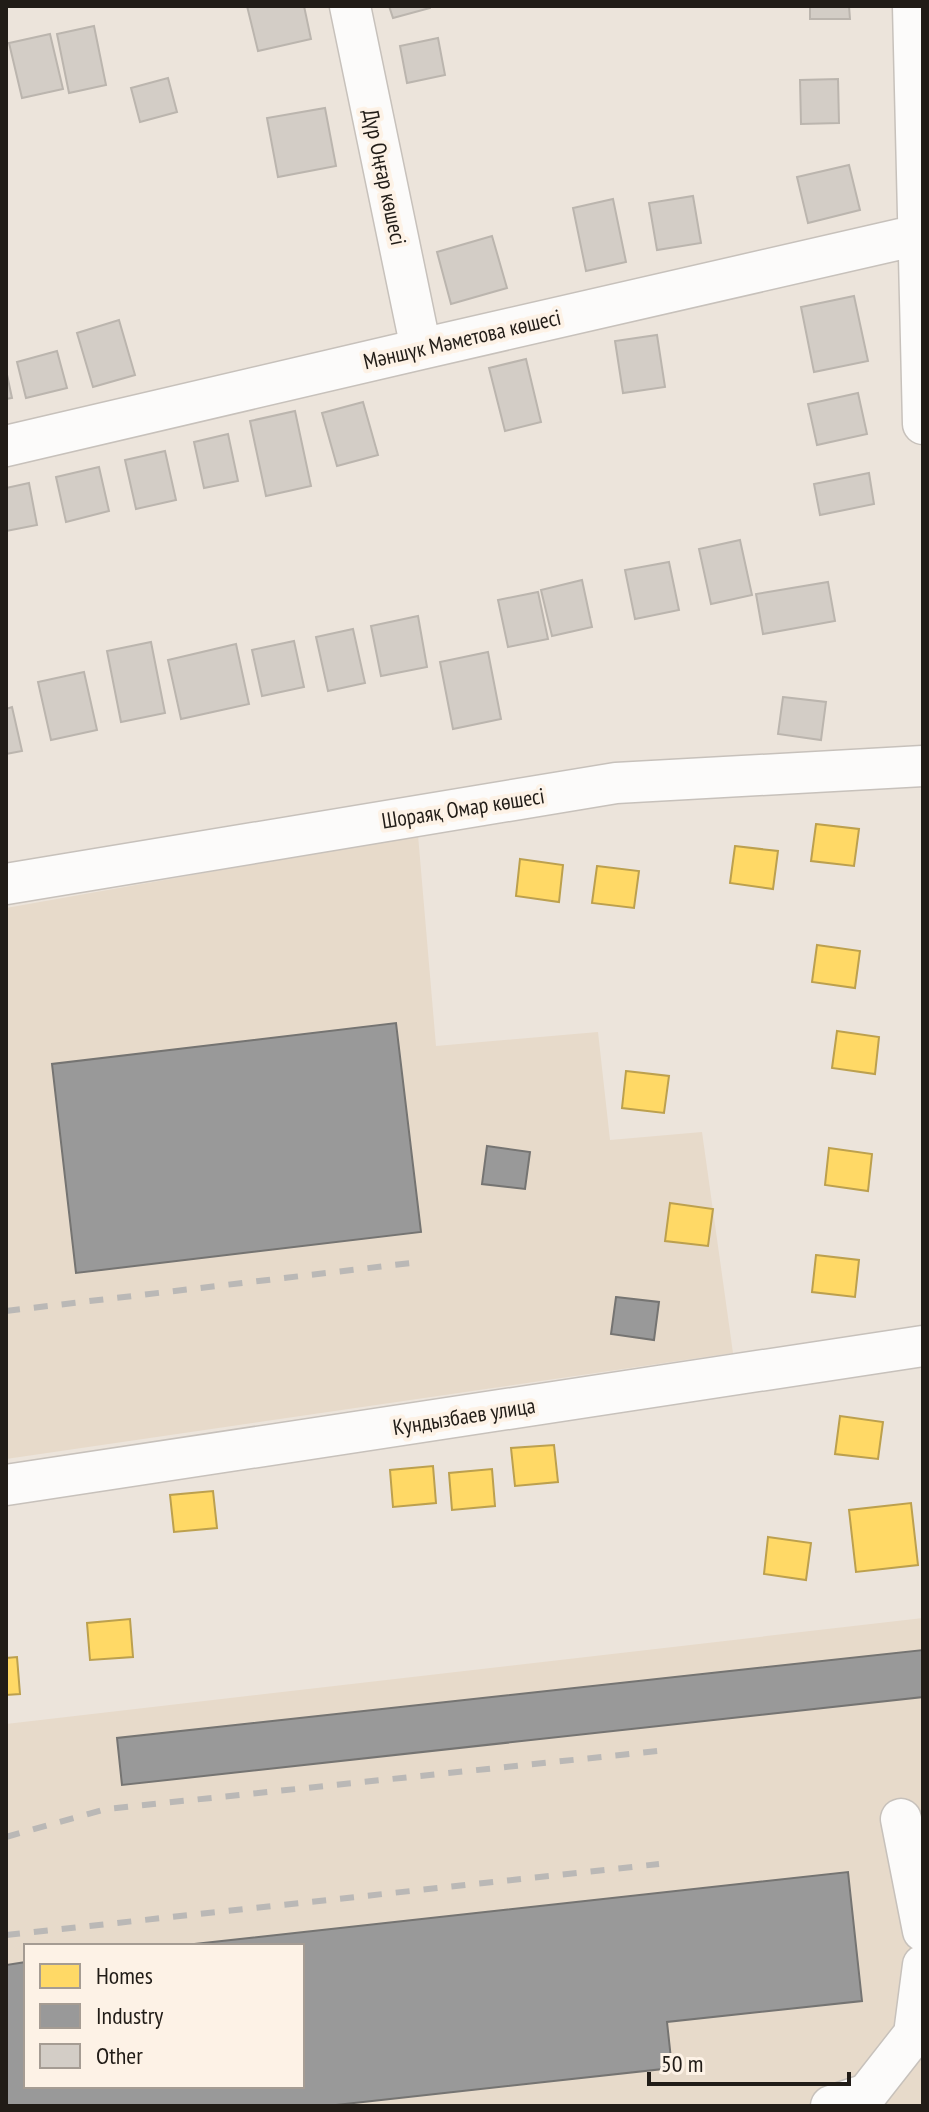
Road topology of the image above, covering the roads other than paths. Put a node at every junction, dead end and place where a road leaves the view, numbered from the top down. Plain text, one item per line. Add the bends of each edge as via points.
1 (350, 6) edge
2 (913, 6) edge
3 (919, 114) edge
4 (918, 235) junction
5 (421, 349) junction
6 (923, 424) edge
7 (6, 446) edge
8 (923, 766) edge
9 (6, 884) edge
10 (923, 1346) edge
11 (6, 1485) edge
12 (901, 1819) dead end
13 (923, 1931) edge
14 (923, 1965) edge
15 (831, 2106) edge

1 - 5 street, Дүр Оңғар көшесі
2 - 3 street
3 - 4 street
4 - 5 street, Мәншүк Мәметова көшесі
4 - 6 street
5 - 7 street, Мәншүк Мәметова көшесі
8 - 9 street, Шораяқ Омар көшесі via 616,783
10 - 11 street, Кундызбаев улица
12 - 13 street
14 - 15 street via 914,2034 867,2094

